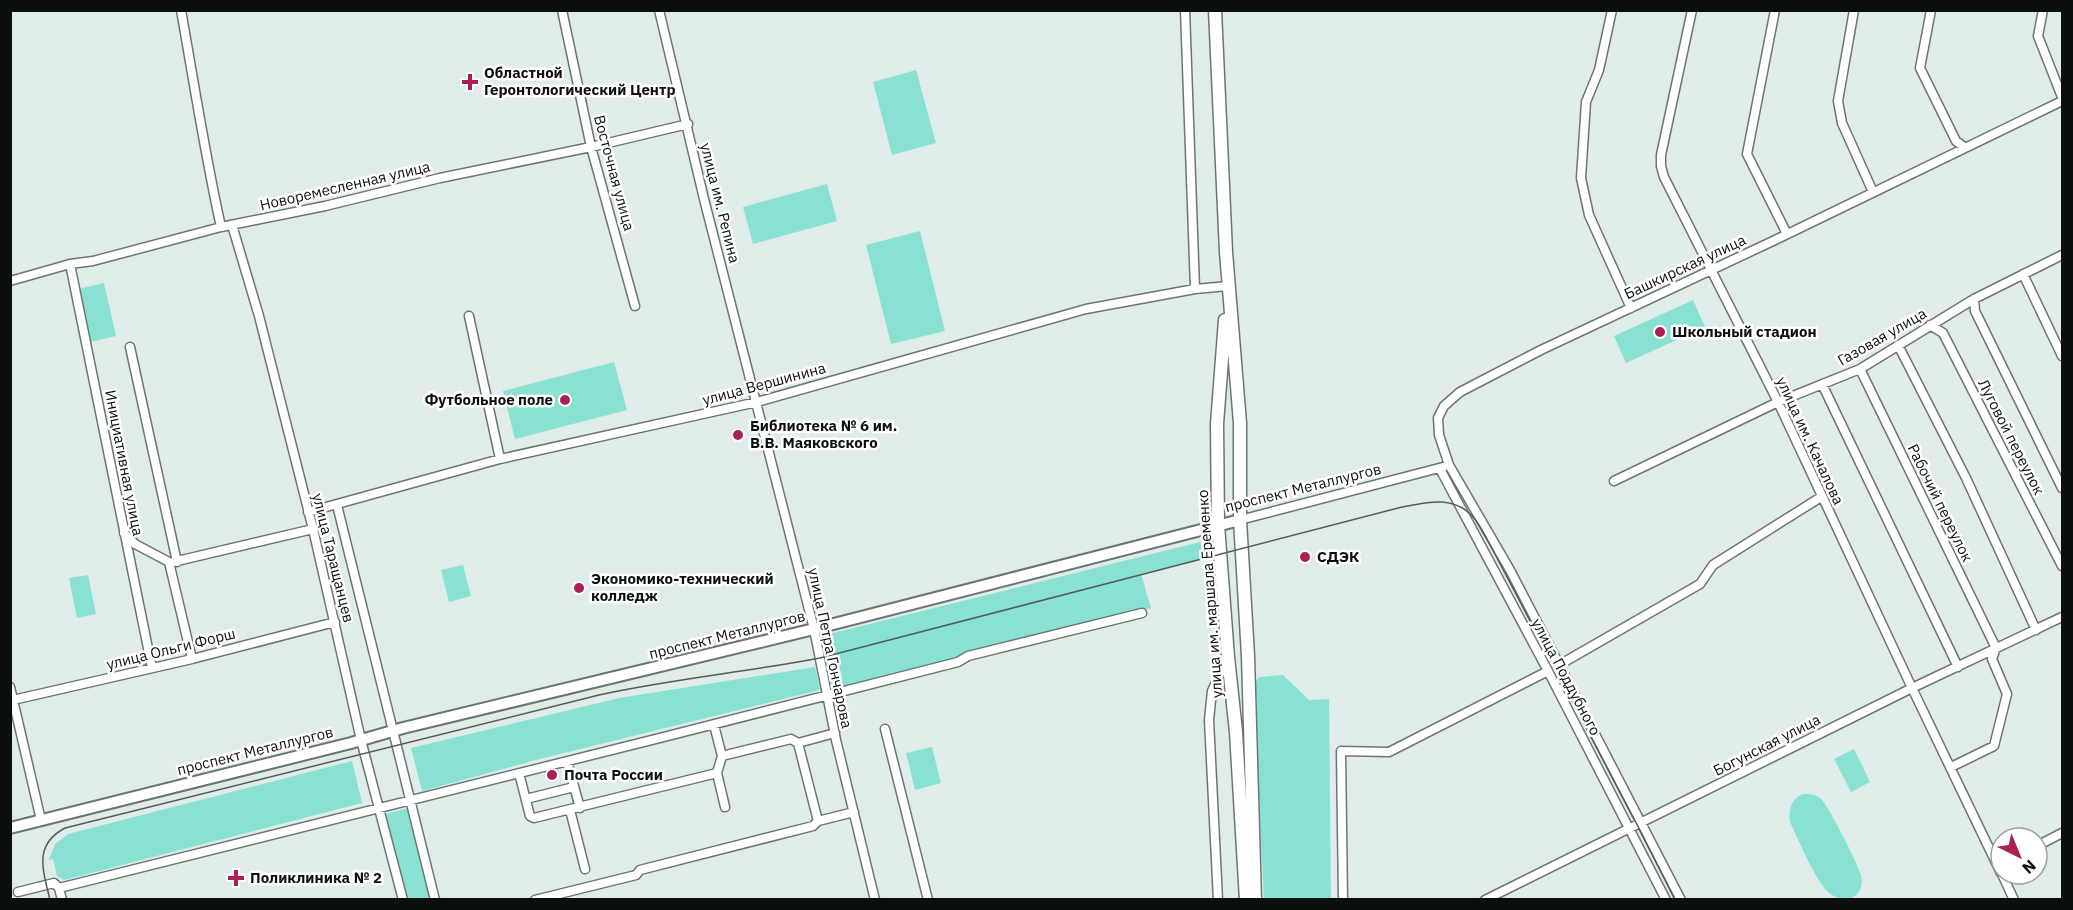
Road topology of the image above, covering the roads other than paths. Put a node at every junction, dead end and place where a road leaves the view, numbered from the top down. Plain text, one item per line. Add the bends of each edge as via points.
1 (181, 10) edge
2 (562, 10) edge
3 (659, 10) edge
4 (1185, 10) edge
5 (1215, 10) edge
6 (1611, 10) edge
7 (1692, 10) edge
8 (1775, 10) edge
9 (1854, 10) edge
10 (1931, 10) edge
11 (2043, 10) edge
12 (2062, 99) edge
13 (688, 124) junction
14 (591, 147) junction
15 (1964, 147) junction
16 (1873, 192) junction
17 (232, 225) junction
18 (221, 227) junction
19 (1787, 234) junction
20 (2062, 255) edge
21 (70, 264) junction
22 (1711, 270) junction
23 (2023, 274) junction
24 (10, 281) edge
25 (1228, 286) junction
26 (1196, 289) junction
27 (1974, 299) junction
28 (635, 306) dead end
29 (1631, 308) junction
30 (469, 316) dead end
31 (1930, 325) junction
32 (1898, 345) junction
33 (130, 347) dead end
34 (2062, 356) edge
35 (1860, 369) junction
36 (1822, 384) junction
37 (757, 402) junction
38 (1778, 402) junction
39 (1240, 423) junction
40 (1217, 424) junction
41 (500, 459) junction
42 (1449, 465) junction
43 (1440, 469) junction
44 (1614, 481) dead end
45 (2062, 488) edge
46 (1821, 497) junction
47 (337, 505) junction
48 (308, 512) junction
49 (1240, 520) junction
50 (1218, 525) junction
51 (1485, 528) joint
52 (313, 529) junction
53 (124, 533) junction
54 (173, 562) junction
55 (2062, 566) edge
56 (1142, 614) dead end
57 (2062, 617) edge
58 (335, 622) junction
59 (814, 629) junction
60 (2036, 630) junction
61 (1996, 648) junction
62 (1248, 656) junction
63 (1228, 657) junction
64 (192, 659) junction
65 (1559, 665) junction
66 (1958, 667) junction
67 (153, 668) junction
68 (1548, 671) junction
69 (10, 687) edge
70 (1912, 688) junction
71 (828, 696) junction
72 (14, 700) junction
73 (714, 724) junction
74 (885, 729) dead end
75 (393, 731) junction
76 (835, 733) junction
77 (361, 740) junction
78 (798, 743) junction
79 (722, 756) junction
80 (567, 761) junction
81 (1951, 767) junction
82 (519, 773) junction
83 (717, 773) junction
84 (574, 787) junction
85 (410, 800) junction
86 (526, 800) junction
87 (379, 807) junction
88 (725, 807) dead end
89 (580, 808) junction
90 (570, 810) junction
91 (854, 812) junction
92 (40, 820) junction
93 (818, 821) junction
94 (1642, 823) junction
95 (10, 828) edge
96 (1631, 829) junction
97 (1989, 846) edge
98 (585, 869) dead end
99 (2008, 886) edge
100 (59, 888) junction
101 (18, 892) dead end
102 (62, 900) edge
103 (403, 900) edge
104 (435, 900) edge
105 (535, 900) edge
106 (875, 900) edge
107 (928, 900) edge
108 (1218, 900) edge
109 (1246, 900) edge
110 (1255, 900) edge
111 (1343, 900) edge
112 (1485, 900) edge
113 (1666, 900) edge
114 (1681, 900) edge
115 (2014, 900) edge

1 - 18 street
2 - 14 street, Восточная улица
3 - 13 street, улица им. Репина
4 - 26 street
5 - 25 highway, улица им. маршала Еременко
6 - 29 street via 1599,70 1586,102 1581,178 1589,215
7 - 22 street, улица им. Качалова via 1660,166
8 - 19 street via 1747,154
9 - 16 street via 1838,101 1842,123
10 - 15 street via 1920,68 1956,141
11 - 12 street, Башкирская улица via 2038,36
12 - 15 street, Башкирская улица
13 - 14 street, Новоремесленная улица
13 - 37 street, улица им. Репина
14 - 17 street, Новоремесленная улица
14 - 28 street, Восточная улица
15 - 16 street, Башкирская улица
16 - 19 street, Башкирская улица
17 - 18 street, Новоремесленная улица
17 - 48 street, улица Таращанцев
18 - 21 street, Новоремесленная улица
19 - 22 street, Башкирская улица
20 - 23 street, Газовая улица
21 - 24 street, Новоремесленная улица
21 - 53 street, Инициативная улица
22 - 29 street, Башкирская улица
22 - 38 street, улица им. Качалова
23 - 27 street, Газовая улица
23 - 34 street
25 - 26 street, улица Вершинина
25 - 39 highway, улица им. маршала Еременко
25 - 40 highway, улица им. маршала Еременко
26 - 37 street, улица Вершинина via 1086,309
27 - 31 street, Газовая улица
27 - 45 street via 1976,311
29 - 42 street, Башкирская улица via 1541,350 1451,399 1438,418
30 - 41 street
31 - 32 street, Газовая улица
31 - 55 street, Луговой переулок via 1943,333
32 - 35 street, Газовая улица
32 - 60 street via 1966,478
33 - 54 street
35 - 36 street, Газовая улица
35 - 61 street, Рабочий переулок
36 - 38 street, Газовая улица
36 - 66 street
37 - 41 street, улица Вершинина
37 - 59 street, улица Петра Гончарова
38 - 44 street, Газовая улица
38 - 46 street, улица им. Качалова
39 - 40 highway via 1223,420
39 - 49 highway, улица им. маршала Еременко
40 - 50 highway, улица им. маршала Еременко
41 - 47 street, улица Вершинина
42 - 43 street, проспект Металлургов
42 - 51 street, Башкирская улица
43 - 49 street, проспект Металлургов
43 - 68 street, улица Поддубного
46 - 65 street via 1713,565 1700,584
46 - 70 street, улица им. Качалова
47 - 48 street, улица Вершинина
47 - 75 street, улица Таращанцев
48 - 52 street, улица Таращанцев
49 - 50 main road, проспект Металлургов
49 - 62 highway, улица им. маршала Еременко
50 - 59 main road, проспект Металлургов
50 - 63 highway, улица им. маршала Еременко
51 - 65 street, улица Поддубного
52 - 54 street
52 - 58 street, улица Таращанцев
53 - 54 street via 135,544
53 - 67 street, Инициативная улица
54 - 64 street
56 - 71 street via 968,656 958,662
57 - 60 street, Богунская улица
58 - 64 street, улица Ольги Форш
58 - 77 street, улица Таращанцев
59 - 71 street, улица Петра Гончарова
59 - 75 main road, проспект Металлургов
60 - 61 street, Богунская улица
61 - 66 street, Богунская улица
61 - 81 street, Рабочий переулок via 1992,659 2007,694 1994,746
62 - 63 highway via 1242,660
62 - 110 highway, улица им. маршала Еременко
63 - 108 street via 1212,691 1209,720
63 - 109 highway, улица им. маршала Еременко
64 - 67 street, улица Ольги Форш
65 - 94 street, улица Поддубного
66 - 70 street, Богунская улица
67 - 72 street, улица Ольги Форш
68 - 96 street, улица Поддубного
68 - 111 street via 1389,752 1341,751
69 - 72 street
70 - 81 street, улица им. Качалова
70 - 94 street, Богунская улица
71 - 73 street
71 - 76 street, улица Петра Гончарова
72 - 92 street
73 - 79 street
73 - 80 street
74 - 107 street
75 - 77 main road, проспект Металлургов
75 - 85 street, улица Таращанцев
76 - 78 street
76 - 91 street, улица Петра Гончарова
77 - 87 street, улица Таращанцев
77 - 92 main road, проспект Металлургов
78 - 79 street via 791,739
78 - 93 street
79 - 83 street
80 - 82 street
80 - 84 street
81 - 97 street, улица им. Качалова
82 - 85 street
82 - 86 street
83 - 88 street
83 - 89 street
84 - 86 street
84 - 89 street
85 - 87 street
85 - 104 street, улица Таращанцев
86 - 90 street via 534,818
87 - 100 street
87 - 103 street, улица Таращанцев
89 - 90 street
90 - 98 street
91 - 93 street
91 - 106 street, улица Петра Гончарова
92 - 95 main road, проспект Металлургов
93 - 105 street via 813,826
94 - 96 street, Богунская улица
94 - 114 street, улица Поддубного
96 - 112 street, Богунская улица
96 - 113 street, улица Поддубного
99 - 115 street, улица им. Качалова
100 - 101 street via 50,883
100 - 102 street

